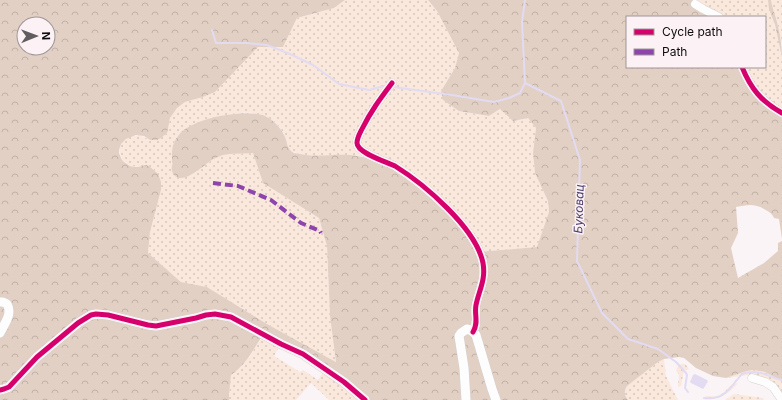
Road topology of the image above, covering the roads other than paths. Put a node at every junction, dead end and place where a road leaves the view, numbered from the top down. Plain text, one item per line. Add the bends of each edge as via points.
1 (695, 4) dead end
2 (717, 16) edge
3 (742, 68) edge
4 (390, 86) dead end
5 (782, 113) edge
6 (0, 302) edge
7 (473, 332) junction
8 (0, 333) edge
9 (752, 378) dead end
10 (0, 390) edge
11 (365, 400) edge
12 (466, 400) edge
13 (496, 400) edge
14 (782, 400) edge

1 - 2 street
3 - 5 street via 751,86 762,100
4 - 7 street via 369,115 357,139 357,146 413,178 438,199 468,232 480,253 484,272 475,307 476,324
6 - 8 street via 9,306 8,317
7 - 12 street via 467,329 459,336
7 - 13 street
9 - 14 street via 773,386
10 - 11 street via 9,387 37,357 78,323 96,314 156,326 215,314 231,317 303,354 323,366

